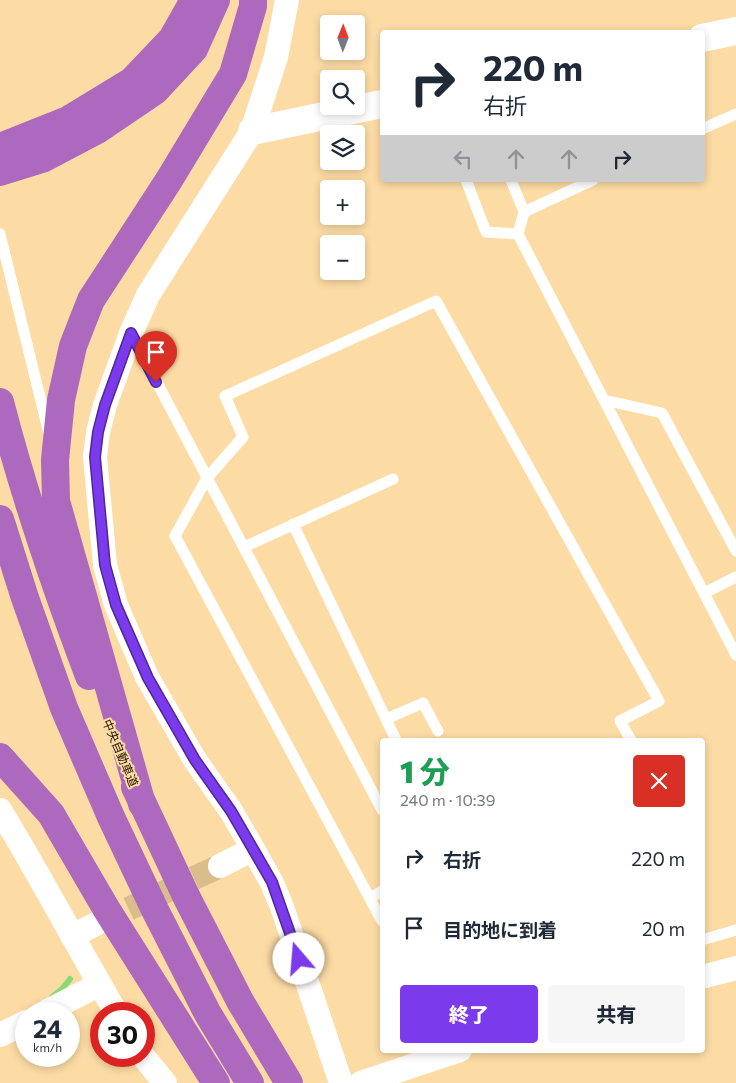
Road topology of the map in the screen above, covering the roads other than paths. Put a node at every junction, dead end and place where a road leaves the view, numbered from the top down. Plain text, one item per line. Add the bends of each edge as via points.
1 (194, 0) edge
2 (216, 0) edge
3 (253, 0) edge
4 (287, 0) edge
5 (736, 32) edge
6 (705, 37) edge
7 (380, 104) edge
8 (736, 114) edge
9 (705, 128) edge
10 (252, 131) junction
11 (5, 158) edge
12 (467, 182) edge
13 (512, 182) edge
14 (589, 182) edge
15 (524, 212) junction
16 (0, 234) edge
17 (518, 234) junction
18 (131, 333) junction
19 (604, 400) junction
20 (0, 402) edge
21 (55, 460) junction
22 (208, 478) junction
23 (393, 479) dead end
24 (0, 518) edge
25 (293, 524) junction
26 (244, 547) junction
27 (736, 550) edge
28 (736, 577) edge
29 (704, 593) junction
30 (736, 656) edge
31 (386, 719) junction
32 (438, 731) dead end
33 (395, 738) edge
34 (630, 738) edge
35 (0, 757) edge
36 (142, 804) junction
37 (380, 806) edge
38 (0, 810) edge
39 (253, 849) junction
40 (220, 866) tunnel mouth
41 (380, 892) edge
42 (370, 898) junction
43 (380, 917) edge
44 (96, 924) tunnel mouth
45 (736, 930) edge
46 (72, 936) junction
47 (705, 939) edge
48 (736, 968) edge
49 (705, 976) edge
50 (100, 984) junction
51 (65, 1002) edge
52 (110, 1002) edge
53 (15, 1028) edge
54 (0, 1035) edge
55 (451, 1053) edge
56 (152, 1067) edge
57 (165, 1083) edge
58 (216, 1083) edge
59 (250, 1083) edge
60 (289, 1083) edge
61 (341, 1083) edge
62 (361, 1083) edge

1 - 11 highway via 172,39 132,81
2 - 11 highway via 194,49 156,91 99,129 42,159
3 - 21 highway via 232,74 169,180 91,300 73,346 61,400
4 - 10 street via 276,57
5 - 6 street
7 - 10 street
8 - 9 lane
10 - 18 street via 148,295
12 - 17 lane via 486,232
13 - 15 lane
14 - 15 lane
15 - 17 lane
16 - 21 lane
17 - 19 lane
18 - 22 lane
18 - 39 street via 105,405 95,457 105,565 116,605 148,678 195,760
19 - 27 lane via 662,413
19 - 29 lane
20 - 36 highway, 中央自動車道 via 55,587 96,696
21 - 36 highway via 56,501
22 - 26 lane
22 - 34 lane via 243,437 225,396 436,301 659,701 620,721
22 - 42 lane via 175,536
23 - 25 lane
24 - 59 highway via 64,708 111,817 208,1014
25 - 26 lane
25 - 31 lane
26 - 37 lane
28 - 29 lane
29 - 30 lane
31 - 32 lane via 423,703
31 - 33 lane
35 - 58 highway via 51,814
36 - 60 highway, 中央自動車道 via 240,1001
38 - 46 street
39 - 40 street
39 - 61 street via 282,907
41 - 42 lane
42 - 43 lane
44 - 46 street
45 - 47 lane
46 - 50 street
48 - 49 street
50 - 51 street
50 - 52 street
53 - 54 street
55 - 62 street
56 - 57 street

